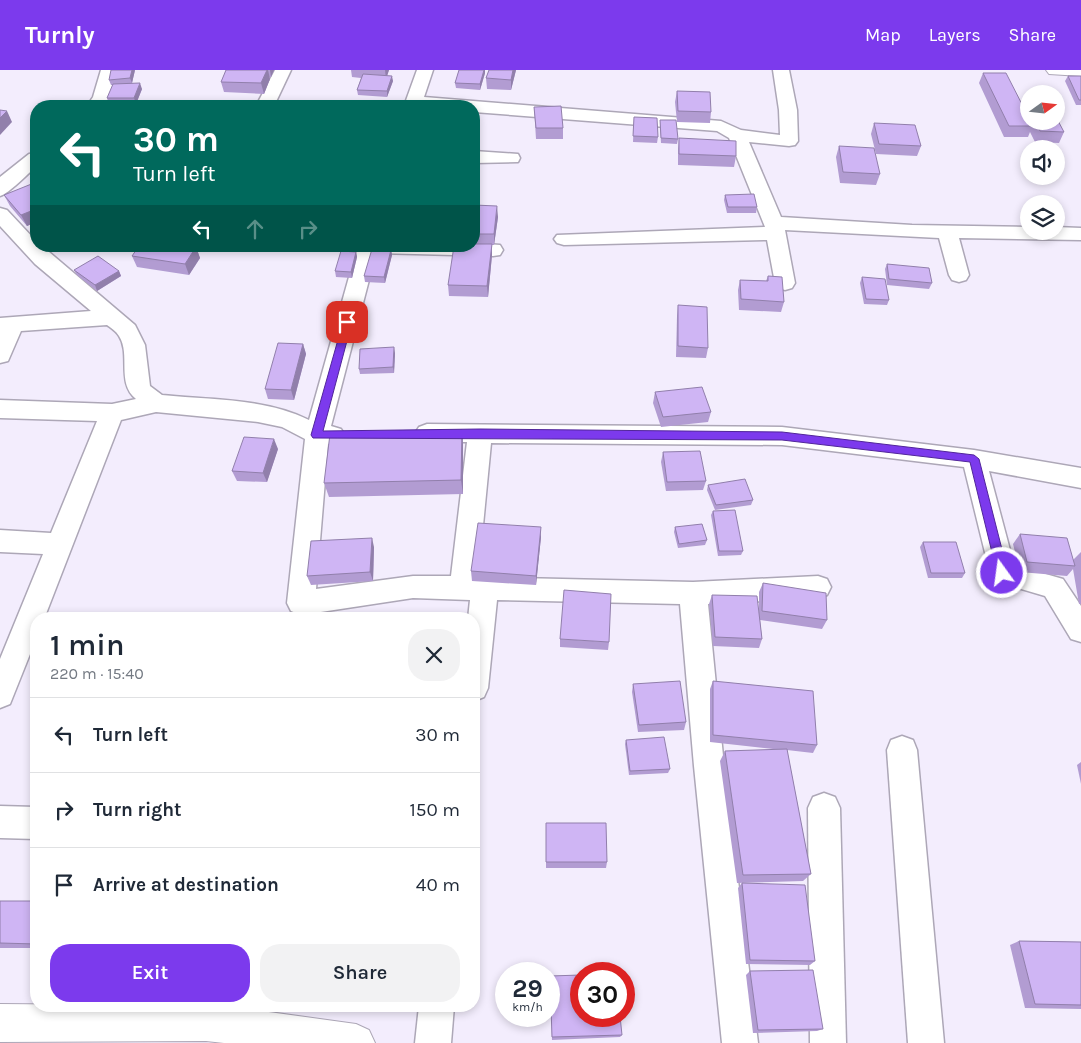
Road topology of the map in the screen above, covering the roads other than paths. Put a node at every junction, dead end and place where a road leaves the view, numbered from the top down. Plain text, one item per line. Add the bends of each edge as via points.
1 (108, 70) edge
2 (282, 70) edge
3 (425, 70) edge
4 (781, 70) edge
5 (1056, 70) edge
6 (1081, 71) edge
7 (100, 100) edge
8 (268, 100) edge
9 (415, 100) edge
10 (480, 107) edge
11 (737, 135) junction
12 (480, 157) edge
13 (511, 158) dead end
14 (30, 164) edge
15 (0, 190) edge
16 (0, 214) edge
17 (775, 228) junction
18 (947, 232) junction
19 (1081, 234) edge
20 (564, 239) dead end
21 (30, 248) edge
22 (480, 250) edge
23 (493, 250) edge
24 (35, 252) edge
25 (366, 252) edge
26 (959, 275) dead end
27 (785, 283) dead end
28 (114, 317) junction
29 (7, 325) edge
30 (0, 356) edge
31 (156, 403) junction
32 (0, 409) edge
33 (112, 413) junction
34 (480, 433) junction
35 (355, 434) edge
36 (403, 434) edge
37 (317, 435) junction
38 (974, 459) junction
39 (1081, 478) edge
40 (0, 541) edge
41 (60, 544) junction
42 (818, 587) dead end
43 (474, 588) junction
44 (693, 593) junction
45 (299, 611) edge
46 (35, 612) edge
47 (474, 612) edge
48 (30, 626) edge
49 (1081, 630) edge
50 (17, 661) edge
51 (0, 695) edge
52 (902, 750) dead end
53 (824, 808) dead end
54 (0, 822) edge
55 (30, 823) edge
56 (436, 1012) edge
57 (207, 1014) edge
58 (11, 1030) edge
59 (356, 1043) edge
60 (433, 1043) edge
61 (740, 1043) edge
62 (828, 1043) edge
63 (926, 1043) edge

1 - 7 street
2 - 8 street
3 - 9 street
4 - 11 street via 789,141
5 - 6 street
10 - 11 street via 721,126
11 - 17 street
12 - 13 street
14 - 15 street
16 - 21 street
17 - 18 street
17 - 20 street
17 - 27 street
18 - 19 street
18 - 26 street
22 - 23 street
24 - 28 street
25 - 37 street
28 - 29 street
28 - 31 street via 127,330 134,345 140,390
29 - 30 street
31 - 33 street
31 - 37 street via 258,412 288,420
32 - 33 street
33 - 41 street
34 - 36 street
34 - 38 street via 782,436
34 - 43 street
35 - 37 street
37 - 45 street
38 - 39 street
38 - 49 street via 1002,573 1054,587
40 - 41 street
41 - 46 street
42 - 44 street
43 - 44 street
43 - 45 street via 413,587
43 - 47 street
44 - 61 street
48 - 50 street
50 - 51 street
52 - 63 street
53 - 62 street
54 - 55 street
56 - 60 street
57 - 58 street
57 - 59 street

